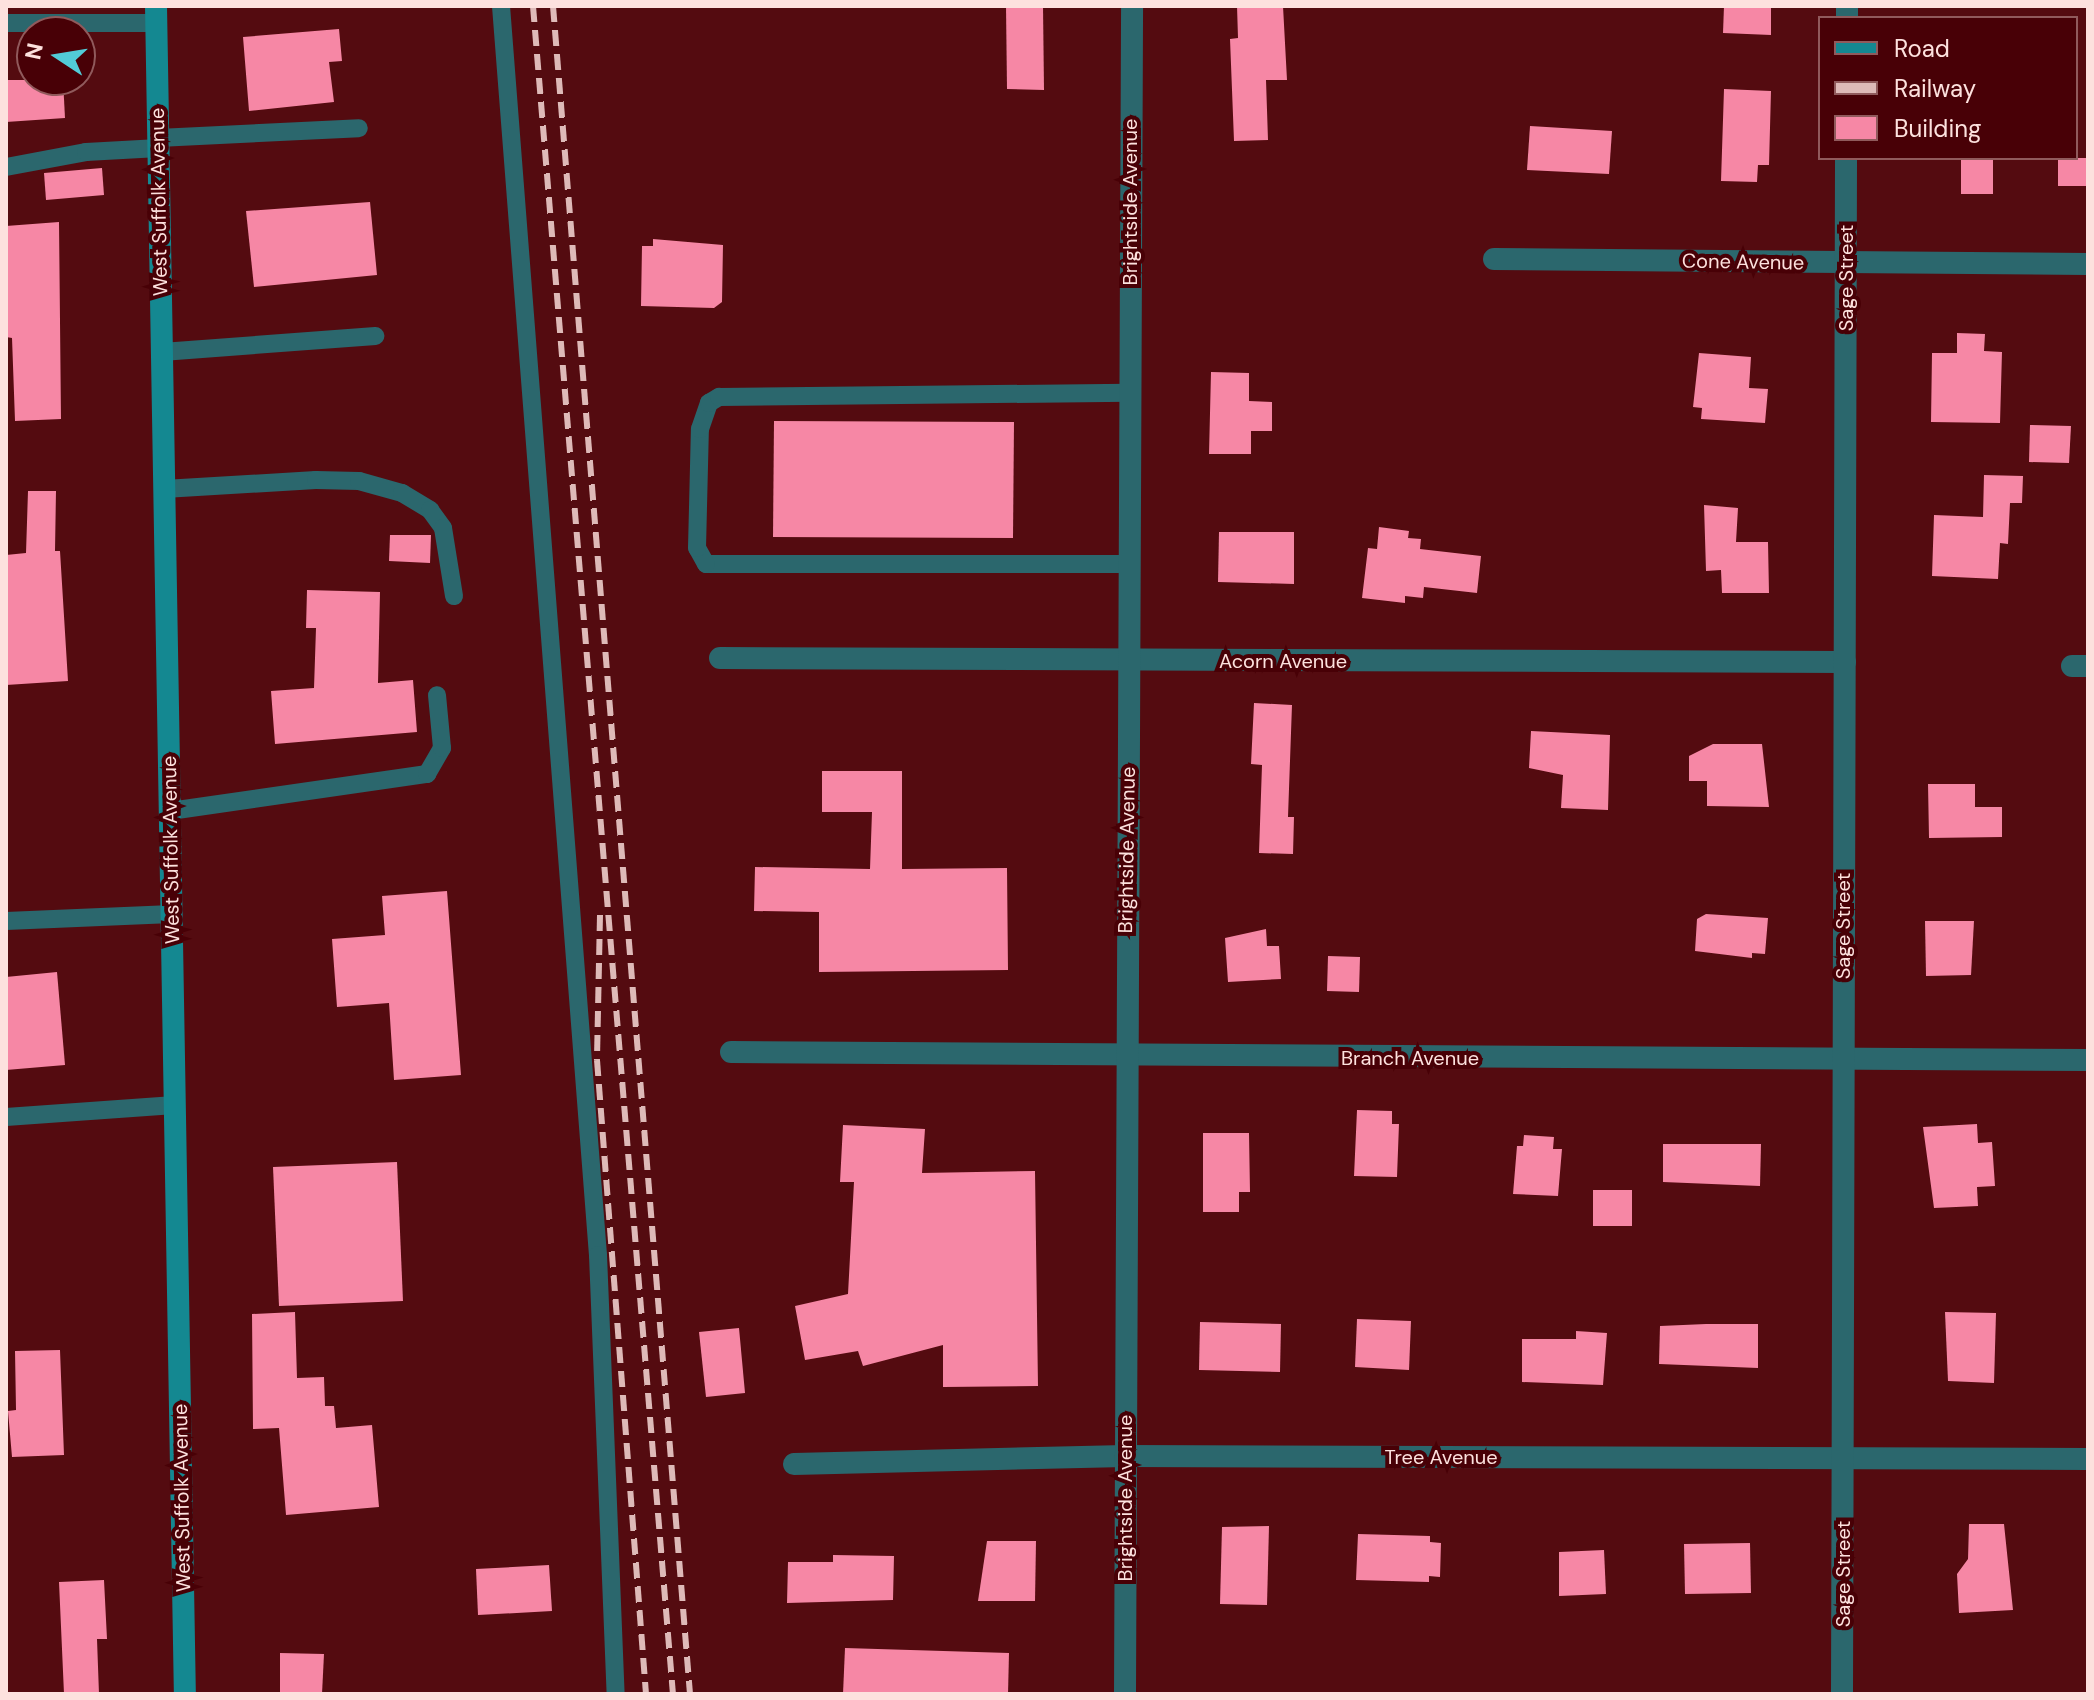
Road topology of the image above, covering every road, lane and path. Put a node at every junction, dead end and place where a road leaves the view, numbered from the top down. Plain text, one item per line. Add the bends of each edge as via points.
1 (501, 6) edge
2 (1132, 6) edge
3 (156, 14) edge
4 (6, 23) edge
5 (359, 128) dead end
6 (158, 143) junction
7 (1846, 160) edge
8 (6, 167) edge
9 (1494, 259) dead end
10 (1846, 263) junction
11 (2088, 264) edge
12 (375, 336) dead end
13 (162, 352) junction
14 (1129, 393) junction
15 (164, 489) junction
16 (1129, 564) junction
17 (454, 596) dead end
18 (720, 658) dead end
19 (1129, 661) junction
20 (1845, 662) junction
21 (437, 695) dead end
22 (170, 811) junction
23 (172, 914) junction
24 (6, 921) edge
25 (731, 1052) dead end
26 (1125, 1057) junction
27 (1843, 1059) junction
28 (2088, 1060) edge
29 (175, 1105) junction
30 (6, 1117) edge
31 (1125, 1456) junction
32 (1843, 1458) junction
33 (2088, 1459) edge
34 (794, 1464) dead end
35 (185, 1694) edge
36 (616, 1694) edge
37 (1125, 1694) edge
38 (1842, 1694) edge

1 - 36 lane via 598,1255
2 - 14 street, Brightside Avenue
3 - 4 lane
3 - 6 main road, West Suffolk Avenue
5 - 6 lane
6 - 8 lane
6 - 13 main road, West Suffolk Avenue
7 - 10 street, Sage Street
9 - 10 street, Cone Avenue
10 - 11 street, Cone Avenue
10 - 20 street, Sage Street
12 - 13 lane
13 - 15 main road, West Suffolk Avenue
14 - 16 street, Brightside Avenue
14 - 16 lane via 719,397 709,403 700,429 697,548 706,564
15 - 17 lane via 316,480 359,481 402,493 430,510 443,528
15 - 22 main road, West Suffolk Avenue
16 - 19 street, Brightside Avenue
18 - 19 street, Acorn Avenue
19 - 20 street, Acorn Avenue
19 - 26 street, Brightside Avenue
20 - 27 street, Sage Street
21 - 22 lane via 442,748 427,774
22 - 23 main road, West Suffolk Avenue
23 - 24 lane
23 - 29 main road, West Suffolk Avenue
25 - 26 street, Branch Avenue
26 - 27 street, Branch Avenue
26 - 31 street, Brightside Avenue
27 - 28 street, Branch Avenue
27 - 32 street, Sage Street
29 - 30 lane
29 - 35 main road, West Suffolk Avenue
31 - 32 street, Tree Avenue
31 - 34 street, Tree Avenue
31 - 37 street, Brightside Avenue
32 - 33 street, Tree Avenue
32 - 38 street, Sage Street

